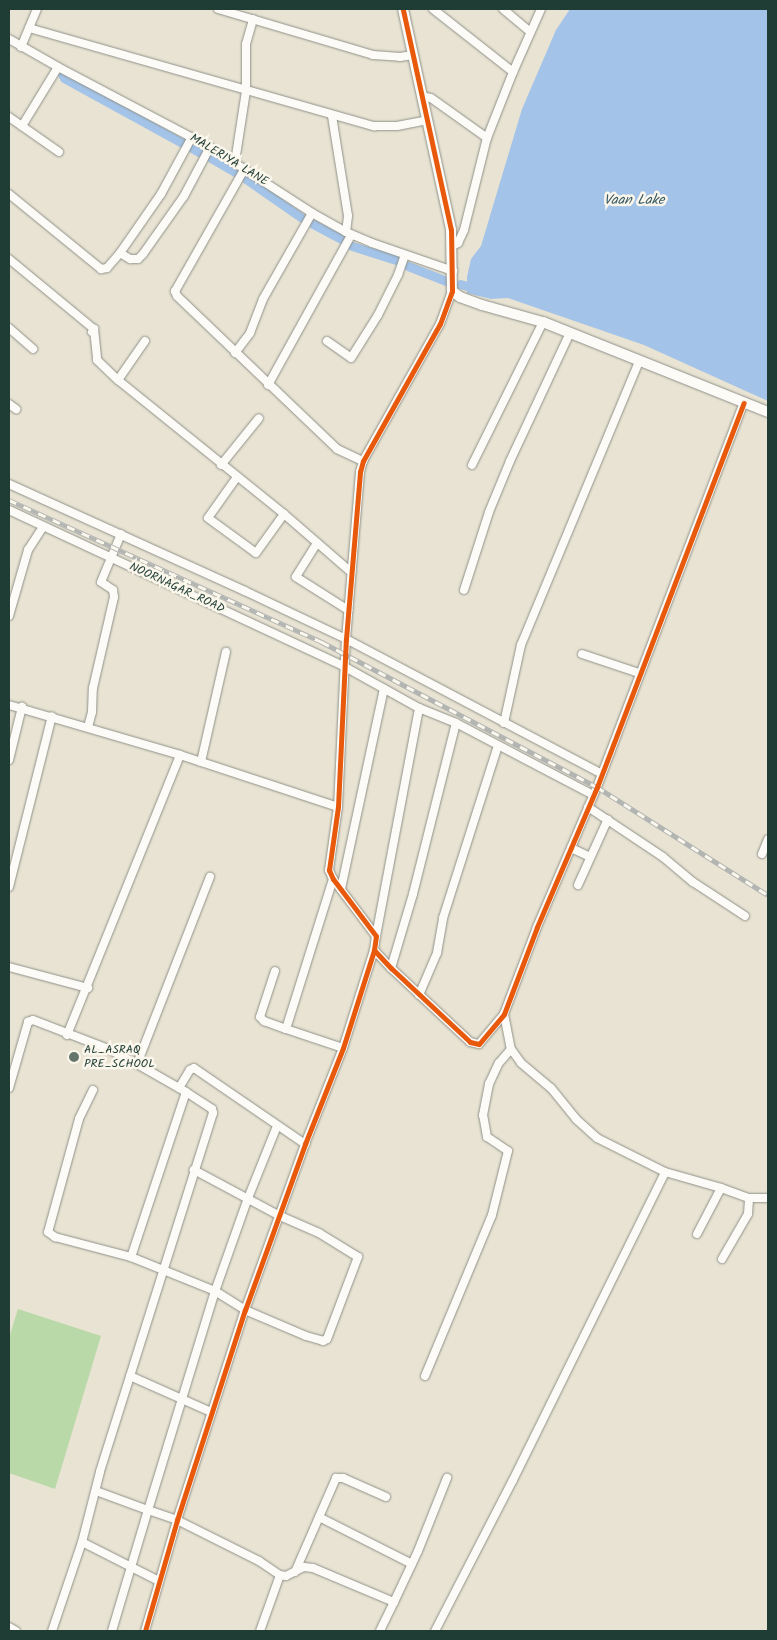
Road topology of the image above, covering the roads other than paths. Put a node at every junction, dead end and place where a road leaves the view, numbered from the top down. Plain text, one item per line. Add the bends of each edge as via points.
1 (37, 9) edge
2 (218, 9) edge
3 (403, 9) edge
4 (433, 9) edge
5 (503, 9) edge
6 (541, 9) edge
7 (253, 19) junction
8 (29, 28) junction
9 (530, 32) junction
10 (9, 39) edge
11 (21, 47) junction
12 (413, 55) junction
13 (58, 67) junction
14 (513, 72) junction
15 (246, 91) junction
16 (422, 96) junction
17 (332, 116) junction
18 (9, 117) edge
19 (427, 120) junction
20 (22, 126) junction
21 (192, 137) junction
22 (487, 138) junction
23 (210, 147) junction
24 (59, 152) dead end
25 (235, 162) junction
26 (245, 168) junction
27 (9, 194) edge
28 (312, 213) junction
29 (348, 233) junction
30 (452, 246) junction
31 (120, 253) junction
32 (405, 255) junction
33 (9, 259) edge
34 (453, 271) junction
35 (452, 291) junction
36 (543, 322) junction
37 (9, 328) edge
38 (570, 333) junction
39 (145, 341) dead end
40 (327, 342) dead end
41 (33, 349) dead end
42 (235, 353) junction
43 (639, 361) junction
44 (118, 380) junction
45 (268, 385) junction
46 (744, 403) junction
47 (9, 404) edge
48 (16, 409) dead end
49 (768, 412) edge
50 (259, 418) dead end
51 (364, 461) junction
52 (222, 465) junction
53 (472, 465) dead end
54 (237, 477) junction
55 (9, 484) edge
56 (9, 510) edge
57 (284, 514) junction
58 (43, 527) junction
59 (121, 534) junction
60 (317, 543) junction
61 (110, 558) junction
62 (351, 572) junction
63 (464, 590) dead end
64 (348, 610) junction
65 (9, 616) edge
66 (346, 639) junction
67 (226, 652) dead end
68 (582, 654) dead end
69 (345, 667) junction
70 (639, 673) junction
71 (384, 689) junction
72 (9, 705) edge
73 (22, 707) junction
74 (419, 708) junction
75 (52, 716) junction
76 (456, 723) junction
77 (504, 723) junction
78 (88, 727) junction
79 (498, 746) junction
80 (180, 755) junction
81 (9, 760) edge
82 (201, 762) junction
83 (602, 774) junction
84 (593, 795) junction
85 (338, 807) junction
86 (588, 807) junction
87 (608, 819) junction
88 (768, 839) edge
89 (571, 848) junction
90 (762, 854) dead end
91 (590, 857) junction
92 (210, 877) dead end
93 (333, 879) junction
94 (578, 885) dead end
95 (9, 887) edge
96 (341, 889) junction
97 (745, 916) dead end
98 (376, 936) junction
99 (374, 950) junction
100 (9, 967) edge
101 (391, 968) junction
102 (275, 971) dead end
103 (88, 988) junction
104 (419, 995) junction
105 (504, 1014) junction
106 (286, 1029) junction
107 (67, 1034) junction
108 (343, 1048) junction
109 (511, 1050) junction
110 (137, 1064) junction
111 (9, 1088) edge
112 (93, 1090) dead end
113 (183, 1090) junction
114 (277, 1126) junction
115 (305, 1144) junction
116 (194, 1170) junction
117 (665, 1172) junction
118 (721, 1188) junction
119 (248, 1198) junction
120 (749, 1198) junction
121 (768, 1198) edge
122 (280, 1216) junction
123 (697, 1234) dead end
124 (131, 1257) junction
125 (722, 1260) dead end
126 (162, 1271) junction
127 (214, 1291) junction
128 (246, 1310) junction
129 (130, 1376) junction
130 (425, 1376) dead end
131 (181, 1398) junction
132 (211, 1412) junction
133 (447, 1478) dead end
134 (96, 1491) junction
135 (386, 1497) dead end
136 (148, 1510) junction
137 (319, 1517) junction
138 (177, 1520) junction
139 (82, 1542) junction
140 (412, 1564) junction
141 (131, 1567) junction
142 (295, 1572) junction
143 (280, 1575) junction
144 (159, 1581) junction
145 (394, 1602) junction
146 (9, 1627) edge
147 (381, 1629) edge
148 (16, 1631) edge
149 (52, 1631) edge
150 (112, 1631) edge
151 (144, 1631) edge
152 (260, 1631) edge
153 (390, 1631) edge
154 (435, 1631) edge

1 - 8 street
2 - 7 street
3 - 12 street
4 - 14 street
5 - 9 street
6 - 9 street
7 - 12 street via 373,54
7 - 15 street via 246,44
8 - 11 street
8 - 15 street
9 - 14 street
10 - 11 street, MALERIYA LANE
11 - 13 street, MALERIYA LANE
12 - 16 street
13 - 20 street
13 - 21 street, MALERIYA LANE
14 - 22 street
15 - 17 street
15 - 25 street
16 - 19 street
16 - 22 street via 431,98
17 - 19 street via 374,126 397,126
17 - 29 street
18 - 20 street
19 - 30 street
20 - 24 street
21 - 23 street, MALERIYA LANE
21 - 31 street via 161,194
22 - 30 street via 464,230 458,243
23 - 25 street, MALERIYA LANE
23 - 31 street via 184,196 143,254 138,259 130,259
25 - 26 street, MALERIYA LANE
26 - 28 street, MALERIYA LANE
26 - 42 street via 175,291 176,296
27 - 31 street via 101,269 107,268
28 - 29 street, MALERIYA LANE
28 - 42 street via 263,299 250,333
29 - 32 street, MALERIYA LANE
29 - 45 street
30 - 34 street
32 - 34 street, MALERIYA LANE
32 - 40 street via 378,315 351,358
33 - 44 street via 93,330 97,360
34 - 35 street
35 - 36 street via 482,305
35 - 51 street via 440,324
36 - 38 street
36 - 53 street
37 - 41 street
38 - 43 street
38 - 63 street via 510,461 489,512
39 - 44 street
42 - 45 street
43 - 46 street
43 - 77 street via 521,645
44 - 52 street
45 - 51 street via 337,449
46 - 49 street
46 - 70 street
47 - 48 street
50 - 52 street
51 - 62 street via 360,472
52 - 54 street
54 - 57 street
54 - 57 street via 208,518 256,553
55 - 59 street
56 - 58 street, NOORNAGAR_ROAD
57 - 60 street
58 - 61 street, NOORNAGAR_ROAD
58 - 65 street via 28,550
59 - 61 street
59 - 66 street
60 - 62 street
60 - 64 street via 296,577
61 - 69 street, NOORNAGAR_ROAD
61 - 78 street via 101,582 113,590 114,597 93,688
62 - 64 street
64 - 66 street
66 - 69 street
66 - 77 street
67 - 82 street
68 - 70 street
69 - 71 street, NOORNAGAR_ROAD
69 - 85 street
70 - 83 street
71 - 74 street, NOORNAGAR_ROAD
71 - 96 street
72 - 73 street
73 - 75 street
73 - 81 street
74 - 76 street, NOORNAGAR_ROAD
74 - 98 street
75 - 78 street
75 - 95 street
76 - 79 street, NOORNAGAR_ROAD
76 - 101 street via 414,894
77 - 83 street
78 - 80 street
79 - 84 street, NOORNAGAR_ROAD
79 - 104 street via 443,918 436,953
80 - 82 street
80 - 103 street
82 - 85 street
83 - 84 street
84 - 86 street
85 - 93 street via 329,859
86 - 87 street
86 - 89 street
87 - 91 street
87 - 97 street
88 - 90 street
89 - 91 street
89 - 105 street
91 - 94 street
92 - 110 street
93 - 96 street
93 - 106 street
96 - 98 street
98 - 99 street
99 - 101 street
99 - 108 street
100 - 103 street
101 - 104 street
102 - 106 street via 260,1017
103 - 107 street
104 - 105 street via 470,1042 479,1044
105 - 109 street
106 - 108 street
107 - 110 street
107 - 111 street via 33,1020 28,1022
108 - 115 street
109 - 117 street via 597,1138
109 - 130 street via 499,1063 489,1084 483,1115 487,1137 508,1151 492,1215
110 - 113 street
112 - 124 street via 79,1119 48,1232 55,1237
113 - 114 street via 190,1070 194,1068
113 - 116 street via 212,1109 213,1113
113 - 124 street
114 - 115 street
114 - 119 street
115 - 122 street
116 - 119 street
116 - 126 street
117 - 118 street
117 - 154 street
118 - 120 street
118 - 123 street
119 - 122 street
119 - 127 street
120 - 121 street
120 - 125 street via 748,1214
122 - 128 street
122 - 128 street via 318,1233 359,1259 329,1335 323,1341
124 - 126 street
126 - 127 street
126 - 129 street
127 - 128 street
127 - 131 street
128 - 132 street
129 - 131 street
129 - 134 street
131 - 132 street
131 - 136 street
132 - 138 street
133 - 140 street
134 - 136 street
134 - 139 street
135 - 137 street via 338,1476
136 - 138 street
136 - 141 street
137 - 140 street
137 - 142 street
138 - 143 street
138 - 144 street
139 - 141 street
139 - 149 street
140 - 145 street
141 - 144 street
141 - 150 street
142 - 143 street
142 - 145 street via 304,1567 313,1568
143 - 152 street
144 - 151 street
145 - 147 street
146 - 148 street
147 - 153 street

